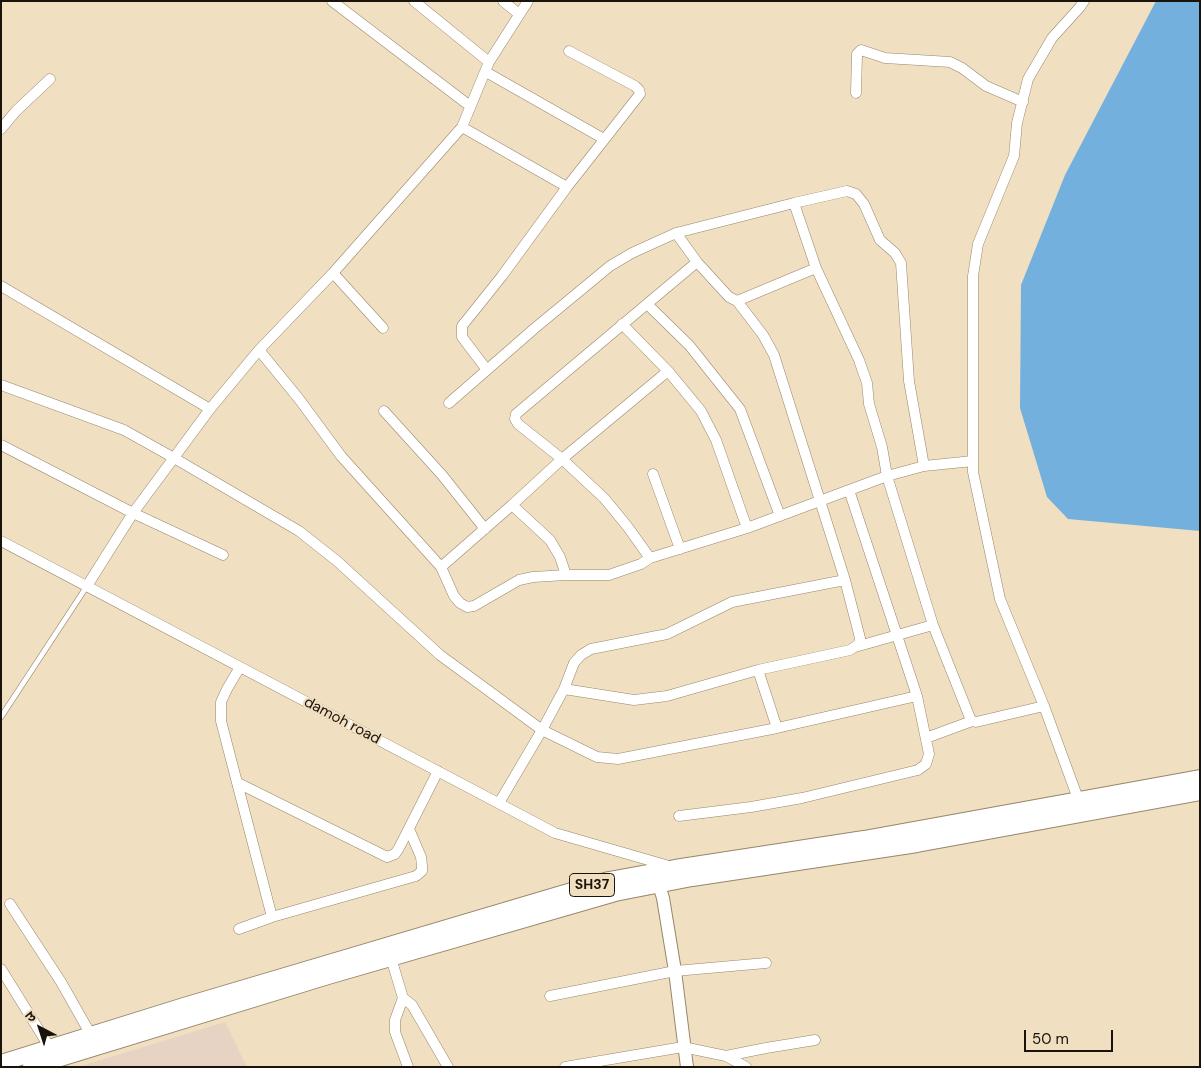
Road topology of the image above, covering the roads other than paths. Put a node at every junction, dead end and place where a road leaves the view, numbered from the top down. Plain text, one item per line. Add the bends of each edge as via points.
1 (332, 1) edge
2 (414, 1) edge
3 (503, 1) edge
4 (528, 1) edge
5 (1084, 1) edge
6 (519, 14) junction
7 (569, 51) dead end
8 (488, 67) junction
9 (50, 79) dead end
10 (856, 93) dead end
11 (1022, 102) junction
12 (470, 106) junction
13 (462, 127) junction
14 (1, 129) edge
15 (604, 139) junction
16 (567, 187) junction
17 (794, 203) junction
18 (676, 233) junction
19 (697, 262) junction
20 (816, 268) junction
21 (333, 273) junction
22 (1, 286) edge
23 (737, 301) junction
24 (647, 304) junction
25 (622, 324) junction
26 (383, 328) dead end
27 (259, 350) junction
28 (487, 370) junction
29 (668, 371) junction
30 (1, 385) edge
31 (449, 403) dead end
32 (210, 409) junction
33 (384, 411) dead end
34 (1, 445) edge
35 (174, 458) junction
36 (562, 459) junction
37 (974, 461) junction
38 (924, 466) junction
39 (652, 474) dead end
40 (887, 476) junction
41 (849, 490) junction
42 (820, 501) junction
43 (512, 505) junction
44 (133, 513) junction
45 (780, 516) junction
46 (747, 528) junction
47 (485, 529) junction
48 (1, 541) edge
49 (680, 549) junction
50 (223, 555) dead end
51 (650, 558) junction
52 (441, 567) junction
53 (566, 574) junction
54 (844, 580) junction
55 (88, 586) junction
56 (933, 625) junction
57 (897, 636) junction
58 (855, 647) junction
59 (240, 667) junction
60 (758, 670) junction
61 (564, 689) junction
62 (917, 696) junction
63 (1044, 706) junction
64 (1, 717) edge
65 (972, 721) junction
66 (777, 728) junction
67 (542, 730) junction
68 (926, 738) junction
69 (438, 771) junction
70 (1200, 778) edge
71 (238, 783) junction
72 (1200, 792) edge
73 (499, 803) junction
74 (1081, 806) junction
75 (679, 816) dead end
76 (409, 829) junction
77 (675, 868) junction
78 (657, 878) junction
79 (692, 878) junction
80 (10, 904) dead end
81 (272, 917) junction
82 (239, 929) dead end
83 (391, 958) junction
84 (766, 963) dead end
85 (1, 969) edge
86 (675, 971) junction
87 (550, 996) dead end
88 (403, 998) junction
89 (91, 1035) junction
90 (815, 1040) dead end
91 (683, 1047) junction
92 (50, 1048) junction
93 (726, 1056) junction
94 (1, 1063) edge
95 (31, 1067) edge
96 (408, 1067) edge
97 (448, 1067) edge
98 (564, 1067) edge
99 (687, 1067) edge
100 (746, 1067) edge

1 - 12 street
2 - 8 street
3 - 6 street
4 - 6 street
5 - 11 street via 1052,38 1028,79
6 - 8 street
7 - 15 street via 639,90 637,99
8 - 12 street
8 - 15 street
9 - 14 street
10 - 11 street via 857,54 861,50 885,58 950,62 986,86
11 - 37 street via 1014,156 978,244 973,276
12 - 13 street
13 - 16 street
13 - 21 street
15 - 16 street
16 - 28 street via 462,326 462,337
17 - 18 street
17 - 20 street
17 - 38 street via 846,191 856,194 880,240 895,252 901,263 909,381
18 - 19 street
18 - 28 street via 610,266
19 - 23 street
19 - 24 street
20 - 23 street
20 - 40 street via 867,383
21 - 26 street
21 - 27 street
22 - 32 street
23 - 42 street via 763,334 774,355
24 - 25 street
24 - 45 street via 689,345 740,409
25 - 29 street
25 - 36 street via 516,414 518,424
27 - 32 street
27 - 52 street via 341,456
28 - 31 street
29 - 36 street
29 - 46 street via 700,411 716,440
30 - 35 street via 124,430
32 - 35 street
33 - 47 street
34 - 44 street
35 - 44 street
35 - 67 street via 299,531 337,561 440,655
36 - 43 street
36 - 51 street via 604,498
37 - 38 street
37 - 63 street via 973,472 1000,600
38 - 40 street
39 - 49 street
40 - 41 street
40 - 56 street
41 - 42 street
41 - 57 street
42 - 45 street
42 - 54 street
43 - 47 street
43 - 53 street via 550,540
44 - 50 street
44 - 55 street
45 - 46 street
46 - 49 street
47 - 52 street
48 - 55 street, damoh road
49 - 51 street
51 - 53 street via 610,575
52 - 53 street via 454,596 466,607 474,606 519,580
54 - 58 street via 860,638
54 - 61 street via 732,602 667,634 591,649 574,663
55 - 59 street, damoh road
55 - 64 lane
56 - 57 street
56 - 65 street
57 - 58 street
57 - 62 street
58 - 60 street
59 - 69 street, damoh road
59 - 71 street via 221,702 220,712
60 - 61 street via 667,696 634,700
60 - 66 street
61 - 67 street
62 - 66 street
62 - 68 street
63 - 65 street via 985,721
63 - 74 street
65 - 68 street
66 - 67 street via 618,759 597,757
67 - 73 street
68 - 75 street via 929,754 926,764 918,770 802,798
69 - 73 street, damoh road
69 - 76 street
70 - 74 main road, SH37
71 - 76 street via 387,857 395,854
71 - 81 street
72 - 74 main road, SH37
73 - 77 street, damoh road via 555,833
74 - 77 main road, SH37
74 - 79 main road, SH37 via 925,842
76 - 81 street via 422,866 422,871 416,876
77 - 78 main road, SH37
77 - 79 street, damoh road
78 - 79 main road, SH37
78 - 83 main road, SH37 via 616,893
78 - 86 street
78 - 89 main road, SH37 via 609,880
80 - 89 street
81 - 82 street
83 - 88 street
83 - 95 main road, SH37
84 - 86 street
85 - 92 street
86 - 87 street
86 - 91 street
88 - 96 street via 395,1020 395,1032
88 - 97 street via 412,1005
89 - 92 main road, SH37
90 - 93 street
91 - 93 street
91 - 98 street
91 - 99 street
92 - 94 main road, SH37
93 - 100 street

